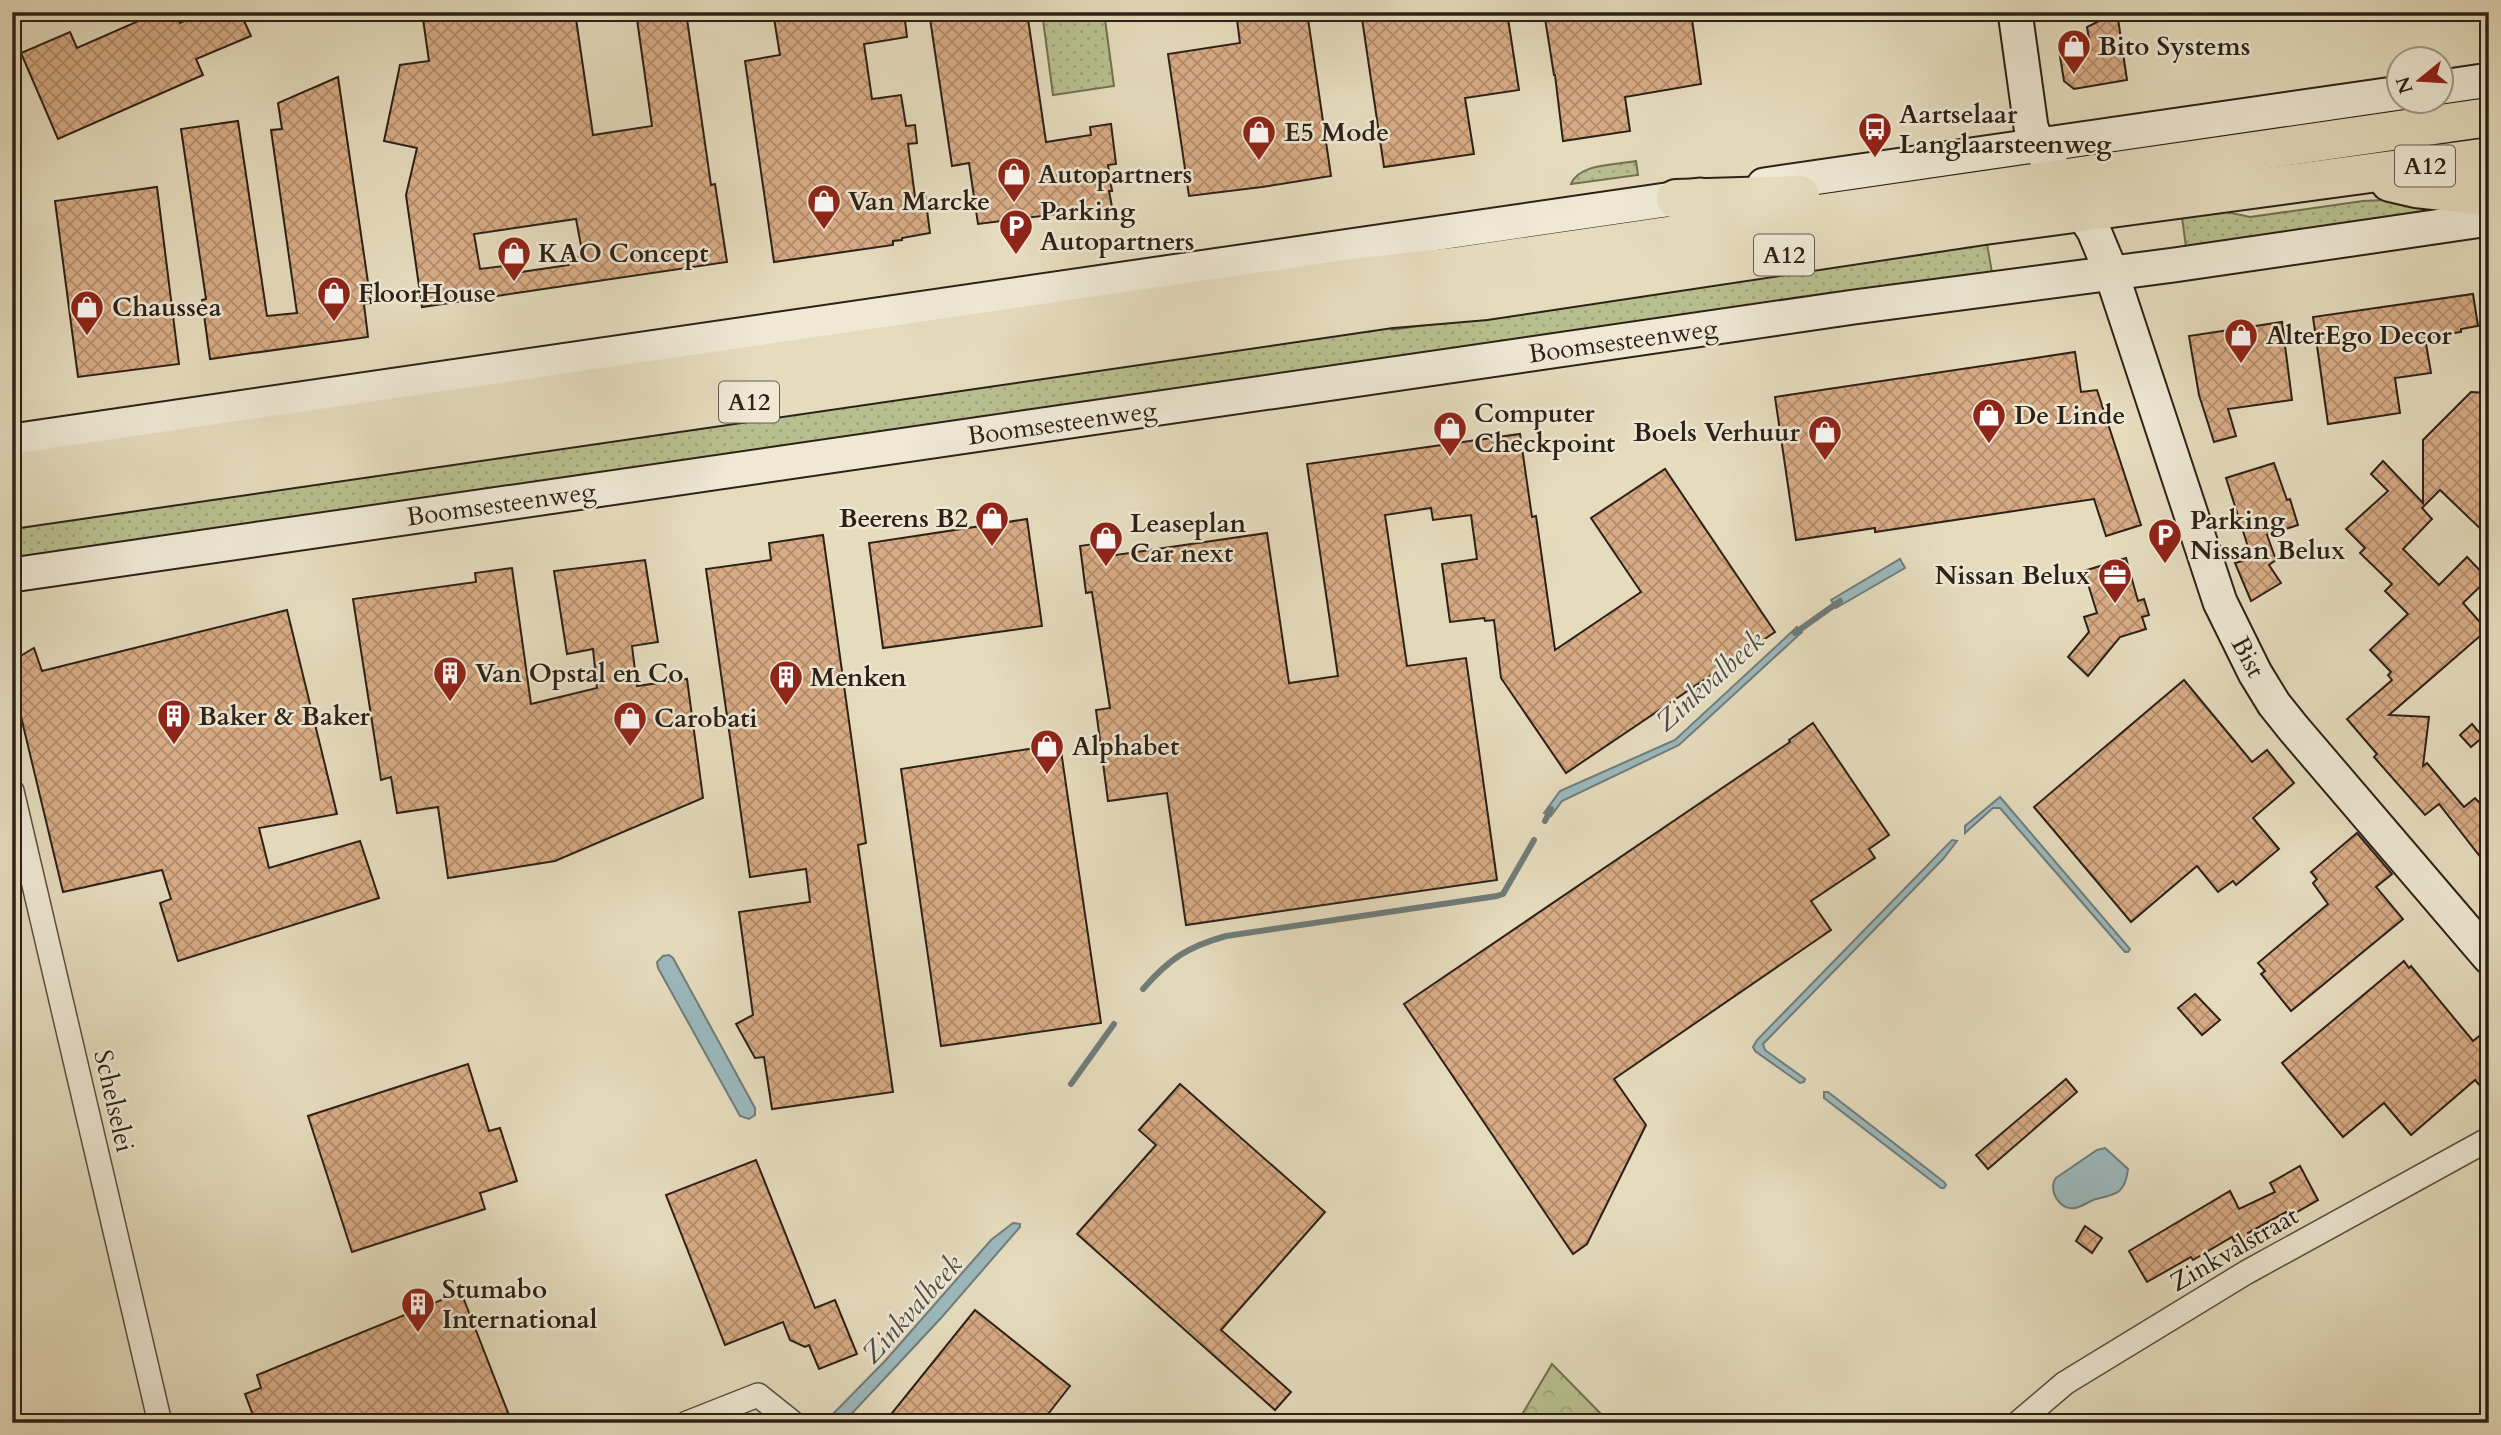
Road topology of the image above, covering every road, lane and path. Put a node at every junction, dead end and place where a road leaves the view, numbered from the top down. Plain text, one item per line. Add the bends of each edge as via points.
1 (2015, 12) edge
2 (2489, 79) edge
3 (2456, 84) edge
4 (2386, 95) edge
5 (2485, 118) edge
6 (2038, 145) junction
7 (2489, 157) edge
8 (2361, 174) junction
9 (2061, 178) junction
10 (2489, 196) edge
11 (1676, 199) junction
12 (1860, 207) junction
13 (2082, 211) junction
14 (2489, 219) edge
15 (2115, 283) junction
16 (12, 441) edge
17 (12, 473) edge
18 (12, 509) edge
19 (12, 575) edge
20 (12, 791) edge
21 (2489, 957) edge
22 (2489, 1139) edge
23 (160, 1423) edge
24 (687, 1423) edge
25 (793, 1423) edge
26 (2018, 1423) edge

1 - 6 main road, Bist via 2031,127
2 - 3 main road
4 - 6 main road
5 - 9 highway, A12
6 - 9 main road, Bist
6 - 11 main road
7 - 8 highway, A12
8 - 10 highway via 2416,188
8 - 13 highway, A12
9 - 12 highway, A12
9 - 13 main road, Bist
11 - 12 highway via 1805,195
11 - 16 main road
12 - 17 highway, A12
13 - 15 main road, Bist
13 - 18 highway, A12
14 - 15 main road, Boomsesteenweg
15 - 19 main road, Boomsesteenweg via 1879,303
15 - 21 main road, Bist via 2220,602 2255,673 2294,729
20 - 23 street, Schelselei
22 - 26 street, Zinkvalstraat via 2247,1272 2065,1382
24 - 25 street via 758,1395

